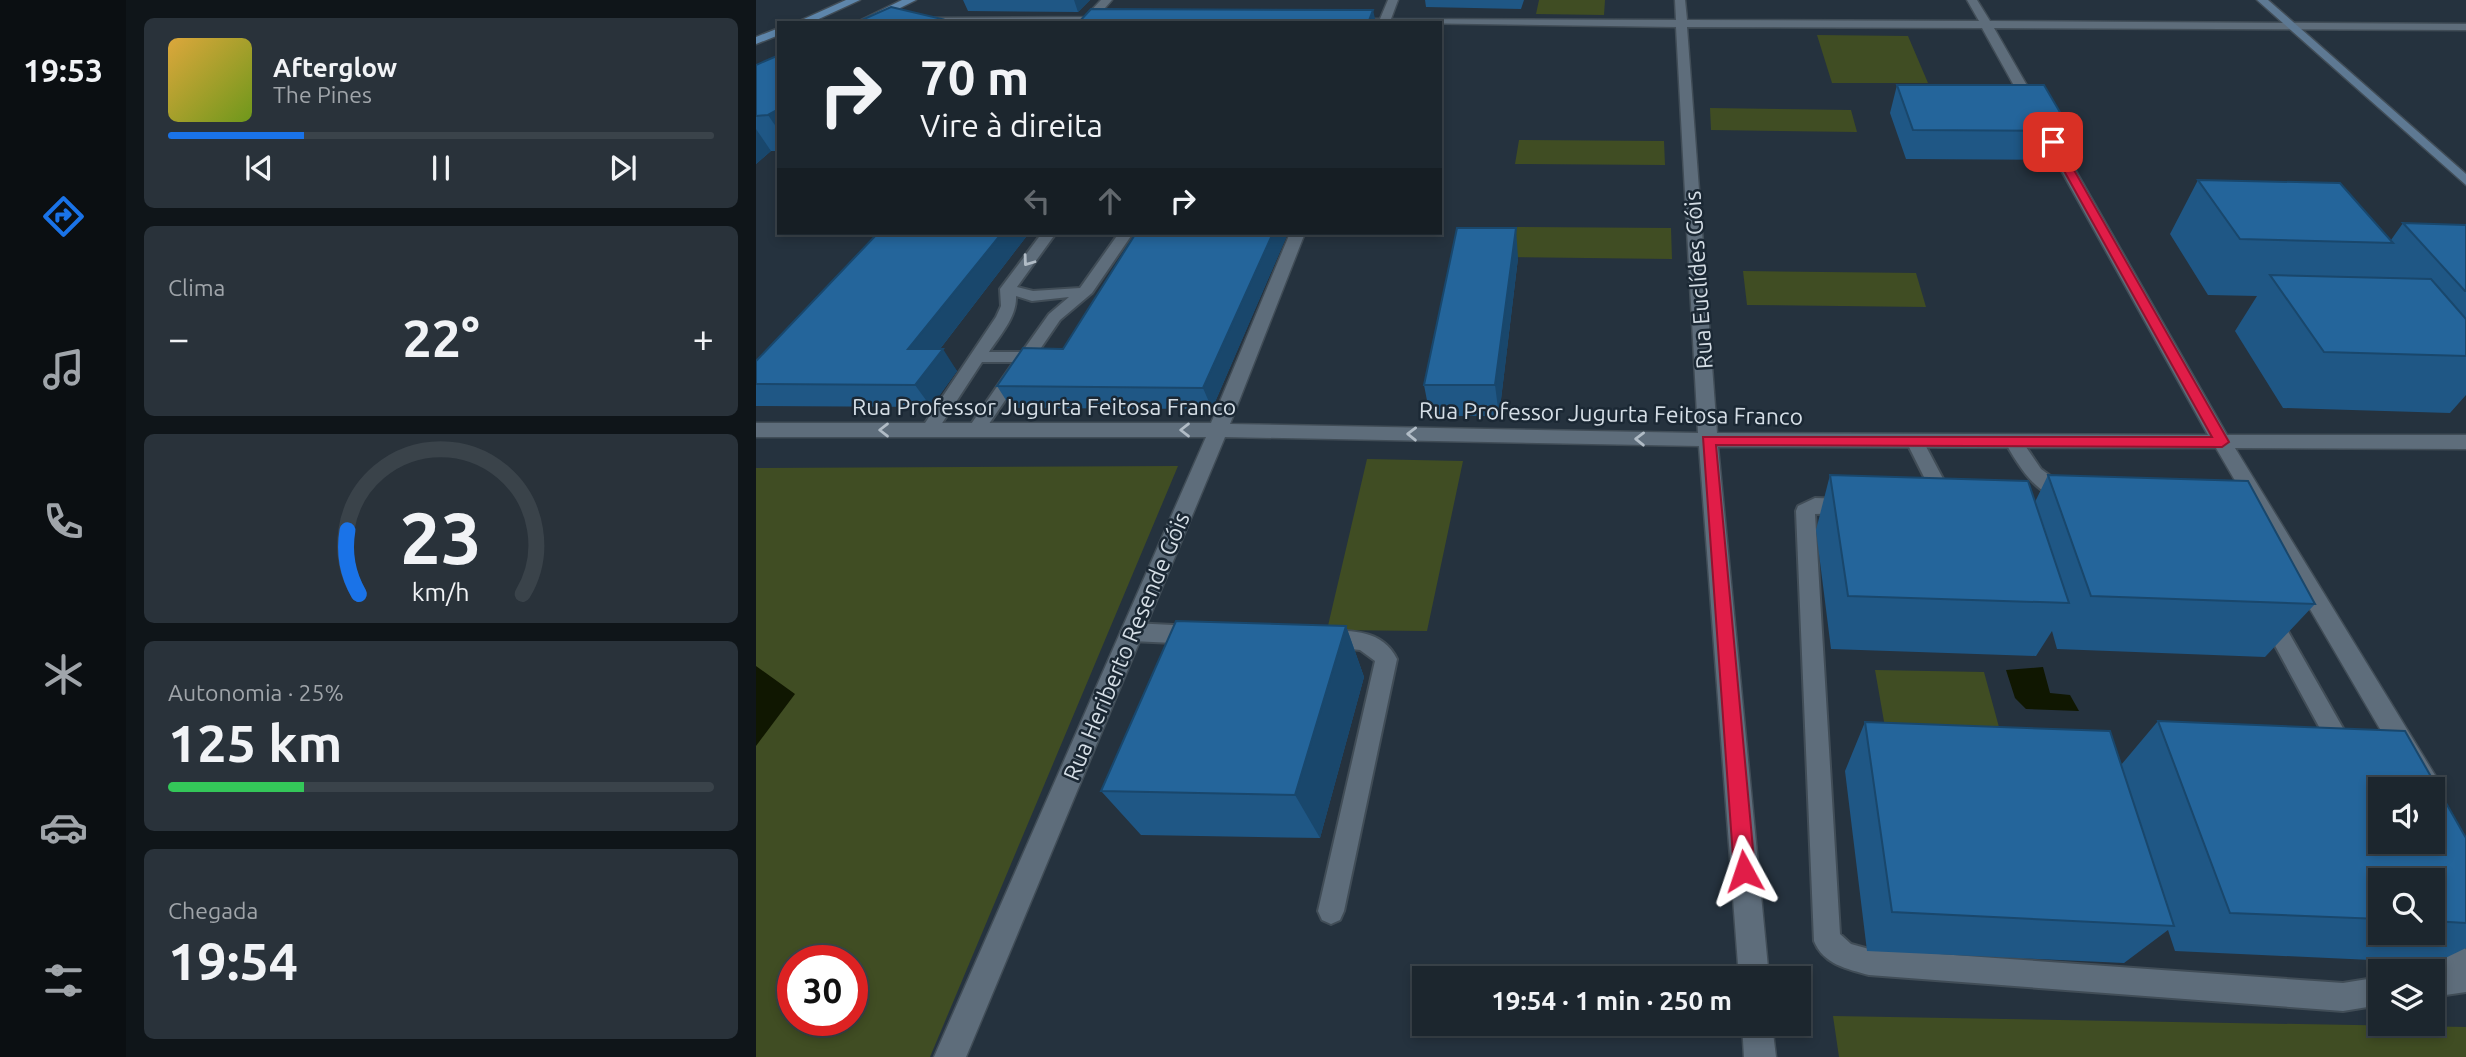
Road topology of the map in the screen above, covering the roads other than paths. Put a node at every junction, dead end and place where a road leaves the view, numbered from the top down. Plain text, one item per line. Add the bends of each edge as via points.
1 (855, 0) edge
2 (911, 0) edge
3 (1107, 0) edge
4 (1393, 0) edge
5 (1679, 0) edge
6 (1972, 0) edge
7 (2262, 0) edge
8 (1128, 20) edge
9 (805, 21) edge
10 (863, 21) edge
11 (1087, 21) edge
12 (1384, 21) edge
13 (1442, 23) edge
14 (1682, 25) junction
15 (1988, 26) junction
16 (2293, 27) junction
17 (2466, 27) edge
18 (777, 32) edge
19 (756, 41) edge
20 (2466, 181) edge
21 (1048, 235) edge
22 (1125, 235) edge
23 (1297, 235) edge
24 (1008, 289) junction
25 (1087, 290) junction
26 (1065, 305) junction
27 (1009, 306) junction
28 (978, 357) junction
29 (1026, 358) junction
30 (756, 430) edge
31 (929, 430) junction
32 (976, 430) junction
33 (1218, 430) junction
34 (1708, 440) junction
35 (1915, 441) junction
36 (2014, 442) junction
37 (2222, 442) junction
38 (2466, 442) edge
39 (2094, 496) edge
40 (1867, 506) edge
41 (1918, 506) edge
42 (2259, 597) edge
43 (1132, 632) junction
44 (1214, 636) edge
45 (1309, 639) edge
46 (2353, 768) edge
47 (2422, 777) edge
48 (1331, 911) dead end
49 (2445, 937) edge
50 (1753, 966) edge
51 (2445, 982) edge
52 (2368, 993) edge
53 (1758, 1036) edge
54 (950, 1057) edge
55 (1760, 1057) edge

1 - 9 main road
2 - 10 main road
3 - 11 street
4 - 12 street
5 - 14 street, Rua Euclídes Góis
6 - 15 street
7 - 16 street
8 - 11 street
13 - 14 street
14 - 15 street
14 - 34 street, Rua Euclídes Góis
15 - 16 street
15 - 37 street
16 - 17 street
16 - 20 street
18 - 19 main road
21 -> 24 lane
22 - 25 lane
23 - 33 street, Rua Heriberto Resende Góis
24 - 25 lane via 1032,296
24 - 27 lane
25 - 26 lane
26 - 27 lane via 1030,302
26 - 29 lane
27 - 28 lane
28 - 29 lane
28 - 31 lane
29 - 32 lane
31 -> 30 street, Rua Professor Jugurta Feitosa Franco
31 - 32 street, Rua Professor Jugurta Feitosa Franco
33 -> 32 street, Rua Professor Jugurta Feitosa Franco
34 -> 33 street, Rua Professor Jugurta Feitosa Franco
33 - 43 street, Rua Heriberto Resende Góis
34 - 35 street, Rua Professor Jugurta Feitosa Franco
34 - 50 street, Rua Euclídes Góis
35 - 36 street, Rua Professor Jugurta Feitosa Franco
35 - 41 lane via 1941,492 1931,506
36 - 37 street, Rua Professor Jugurta Feitosa Franco
36 - 39 lane via 2030,472 2057,490
37 - 38 street, Rua Professor Jugurta Feitosa Franco
37 - 47 street
40 - 52 lane via 1815,505 1805,511 1827,941 1844,955 1869,962 2343,997
42 - 46 lane
43 - 44 lane
43 - 54 street, Rua Heriberto Resende Góis
45 - 48 lane via 1363,641 1379,647 1386,659
49 - 51 lane via 2466,978
53 - 55 street

